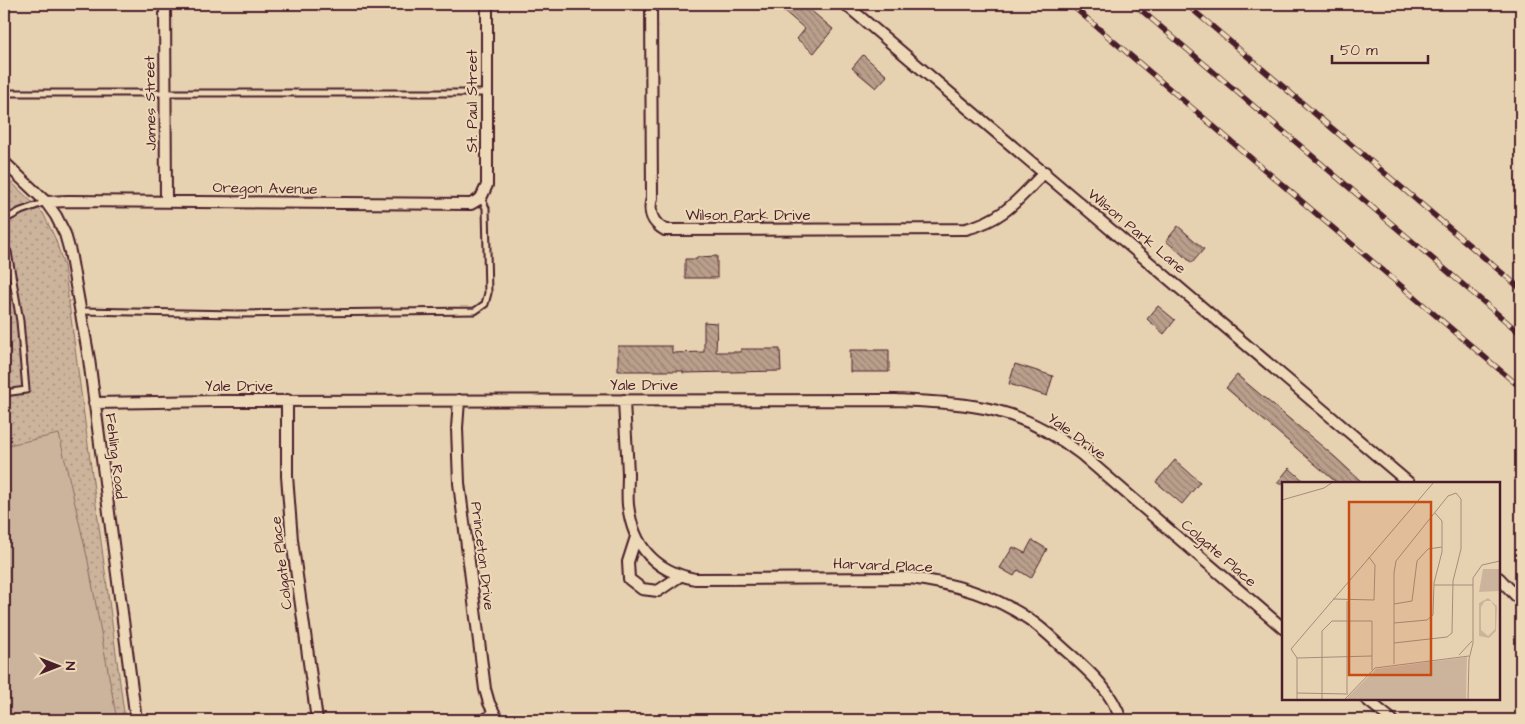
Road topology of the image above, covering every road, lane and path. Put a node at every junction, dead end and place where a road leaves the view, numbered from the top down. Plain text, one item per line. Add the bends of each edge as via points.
1 (165, 4) edge
2 (487, 4) edge
3 (651, 4) edge
4 (845, 4) edge
5 (488, 92) junction
6 (4, 93) edge
7 (164, 93) junction
8 (4, 162) edge
9 (1045, 172) junction
10 (481, 198) junction
11 (166, 201) junction
12 (46, 202) junction
13 (4, 220) edge
14 (4, 252) edge
15 (81, 311) junction
16 (4, 393) edge
17 (287, 400) junction
18 (459, 400) junction
19 (624, 400) junction
20 (94, 403) junction
21 (1408, 482) edge
22 (1157, 520) joint
23 (636, 537) junction
24 (680, 576) junction
25 (1500, 579) edge
26 (1521, 601) edge
27 (1282, 627) edge
28 (1366, 699) edge
29 (496, 717) edge
30 (136, 720) edge
31 (317, 720) edge
32 (485, 720) edge
33 (1121, 720) edge
34 (1392, 720) edge

1 - 7 street, James Street
2 - 5 street, St. Paul Street
3 - 9 street, Wilson Park Drive via 650,214 659,227 666,230 966,229 996,218
4 - 9 street, Wilson Park Lane
5 - 7 lane
5 - 10 street, St. Paul Street via 487,185
6 - 7 lane
7 - 11 street, James Street
8 - 12 street, Fehling Road
9 - 21 street, Wilson Park Lane
10 - 11 street, Oregon Avenue via 466,205
10 - 15 lane via 486,208 488,294 485,304 474,311 236,314
11 - 12 street, Oregon Avenue
12 - 13 lane
12 - 15 street, Fehling Road via 65,234
14 - 16 lane via 8,252 20,321 26,390
15 - 20 street, Fehling Road
17 - 18 street, Yale Drive
17 - 20 street, Yale Drive
17 - 31 street, Colgate Place via 287,476 292,540
18 - 19 street, Yale Drive
18 - 29 street, Princeton Drive via 459,483 485,689
19 - 22 street, Yale Drive via 896,400 984,407 1036,424 1062,439
19 - 23 street, Harvard Place via 628,504
20 - 30 street, Fehling Road
22 - 27 street, Colgate Place
23 - 24 street, Harvard Place via 655,562
23 - 24 street via 628,562 629,579 642,589 658,592
24 - 33 street, Harvard Place via 695,579 910,578 960,587 986,596 1031,621 1096,677 1110,695
25 - 26 street
28 - 34 street
29 - 32 street, Princeton Drive

